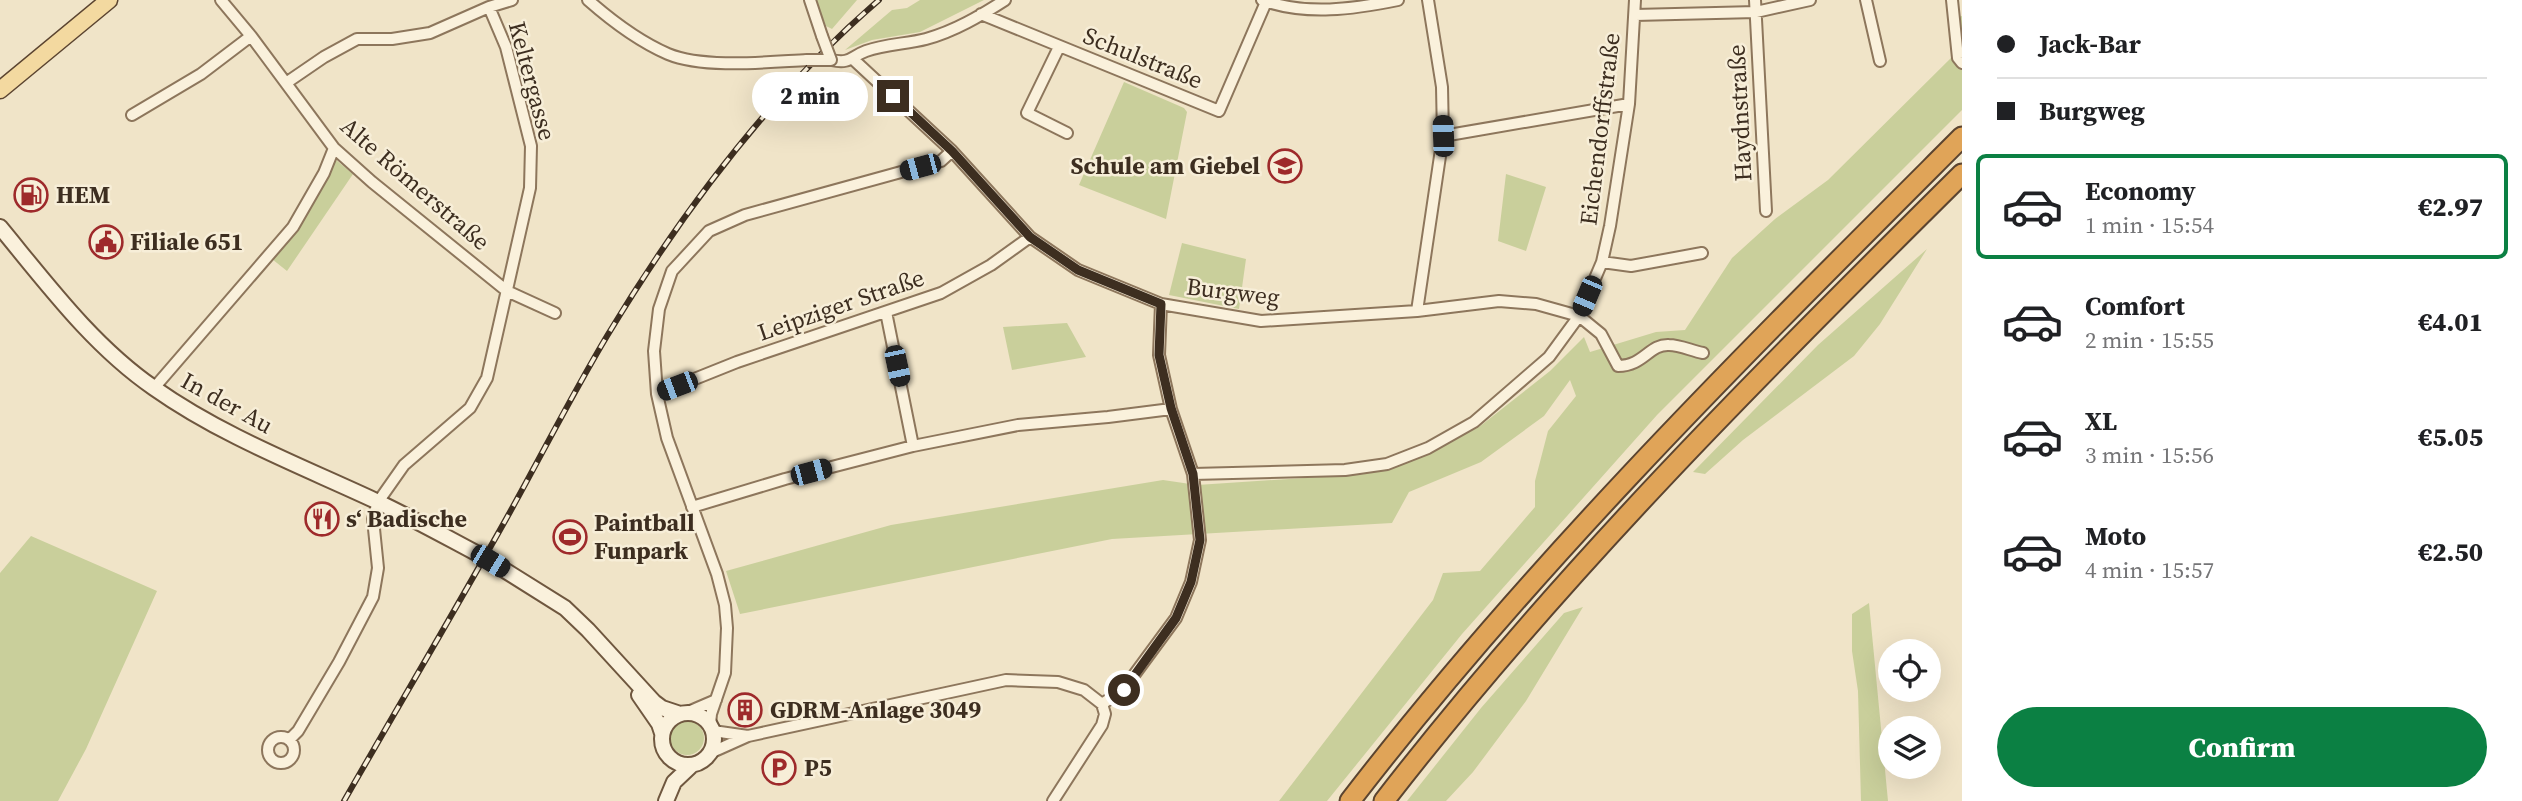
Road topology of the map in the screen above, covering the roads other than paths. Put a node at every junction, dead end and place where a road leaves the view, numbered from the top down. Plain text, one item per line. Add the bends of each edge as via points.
1 (109, 0) edge
2 (221, 0) edge
3 (512, 0) edge
4 (589, 0) edge
5 (810, 0) edge
6 (1005, 0) edge
7 (1398, 0) edge
8 (1428, 0) edge
9 (1635, 0) edge
10 (1755, 0) edge
11 (1810, 0) edge
12 (1866, 0) edge
13 (1952, 0) edge
14 (1264, 1) edge
15 (489, 7) junction
16 (1756, 12) junction
17 (982, 14) junction
18 (1635, 15) junction
19 (251, 36) junction
20 (1059, 47) junction
21 (831, 60) junction
22 (849, 61) junction
23 (1880, 61) dead end
24 (1962, 63) edge
25 (286, 83) junction
26 (6, 86) edge
27 (0, 98) edge
28 (1629, 104) junction
29 (132, 115) dead end
30 (1067, 133) dead end
31 (1443, 136) junction
32 (1962, 136) edge
33 (334, 148) junction
34 (952, 151) junction
35 (1962, 174) edge
36 (1766, 211) dead end
37 (0, 227) edge
38 (1030, 237) junction
39 (1702, 253) dead end
40 (1602, 262) junction
41 (507, 291) junction
42 (1161, 304) junction
43 (1417, 311) junction
44 (886, 312) junction
45 (555, 313) dead end
46 (1579, 316) junction
47 (1703, 353) dead end
48 (154, 388) junction
49 (657, 394) junction
50 (1171, 408) junction
51 (913, 446) junction
52 (1193, 474) junction
53 (378, 502) junction
54 (692, 507) junction
55 (625, 670) junction
56 (716, 700) junction
57 (1102, 704) junction
58 (684, 713) junction
59 (711, 728) junction
60 (662, 733) junction
61 (748, 736) junction
62 (289, 740) dead end
63 (710, 753) junction
64 (673, 761) junction
65 (692, 765) junction
66 (674, 782) junction
67 (666, 801) edge
68 (1053, 801) edge
69 (1350, 801) edge
70 (1384, 801) edge

1 - 26 main road
2 - 19 street, Alte Römerstraße
3 - 15 street
4 - 21 street, bridge via 620,28 670,55 710,62
5 - 21 street, bridge
6 - 17 street
7 - 14 street via 1360,8 1312,10
8 - 31 street via 1442,87
9 - 18 street, Eichendorffstraße
10 - 16 street, Haydnstraße
11 - 16 street, Haydnstraße
12 - 23 street
13 - 24 street
14 - 20 street, Schulstraße via 1219,111
15 - 25 street via 430,33 357,39
15 - 41 street, Keltergasse via 506,47 531,146 530,188
16 - 18 street, Haydnstraße
16 - 36 street, Haydnstraße
17 - 20 street, Schulstraße
17 - 22 street via 961,27 865,52
18 - 28 street, Eichendorffstraße
19 - 25 street, Alte Römerstraße
19 - 29 street via 201,74
20 - 30 street, Schulstraße via 1027,113
21 - 22 street
22 - 34 street, Burgweg
25 - 33 street, Alte Römerstraße
26 - 27 main road
28 - 31 street
28 - 40 street, Eichendorffstraße
31 - 43 street
32 - 69 highway via 1623,483 1464,661
33 - 41 street, Alte Römerstraße
33 - 48 street via 293,227
34 - 38 street, Burgweg
34 - 49 street via 941,161 745,215 709,231 672,271 659,309 654,351
35 - 70 highway via 1640,501
37 - 48 street, In der Au via 93,335
38 - 42 street, Burgweg via 1078,270
38 - 44 street, Leipziger Straße via 941,293
39 - 40 street, Eichendorffstraße via 1631,266
40 - 46 street, Eichendorffstraße
41 - 45 street, Alte Römerstraße
41 - 53 street via 487,378 470,408 404,465
42 - 43 street, Burgweg via 1261,321
42 - 50 street via 1159,355
43 - 46 street, Burgweg via 1499,301 1536,304
44 - 49 street, Leipziger Straße
44 - 51 street
46 - 47 street, Burgweg via 1601,334 1618,366 1632,366 1657,347 1669,345
46 - 52 street, Eichendorffstraße via 1549,358 1522,383 1474,422 1428,448 1387,464 1345,470
48 - 53 street, In der Au via 250,444
49 - 54 street
50 - 51 street via 1018,425
50 - 52 street
51 - 54 street
52 - 57 street via 1200,540 1191,582 1176,618 1124,690
53 - 55 street, In der Au via 485,558 565,608
53 - 62 street via 373,519 378,568 373,597 339,662
54 - 56 street via 725,605 724,673
55 - 58 street, In der Au via 654,702 668,711
55 - 60 street, In der Au
56 - 58 street
56 - 59 street
57 - 61 street via 1084,690 1058,682 1006,680
57 - 68 street via 1102,725
58 - 59 street via 704,719
58 - 60 street via 665,724
59 - 61 street
59 - 63 street
60 - 64 street via 663,749
61 - 63 street
63 - 65 street
64 - 65 street
64 - 66 street
65 - 66 street
66 - 67 street

